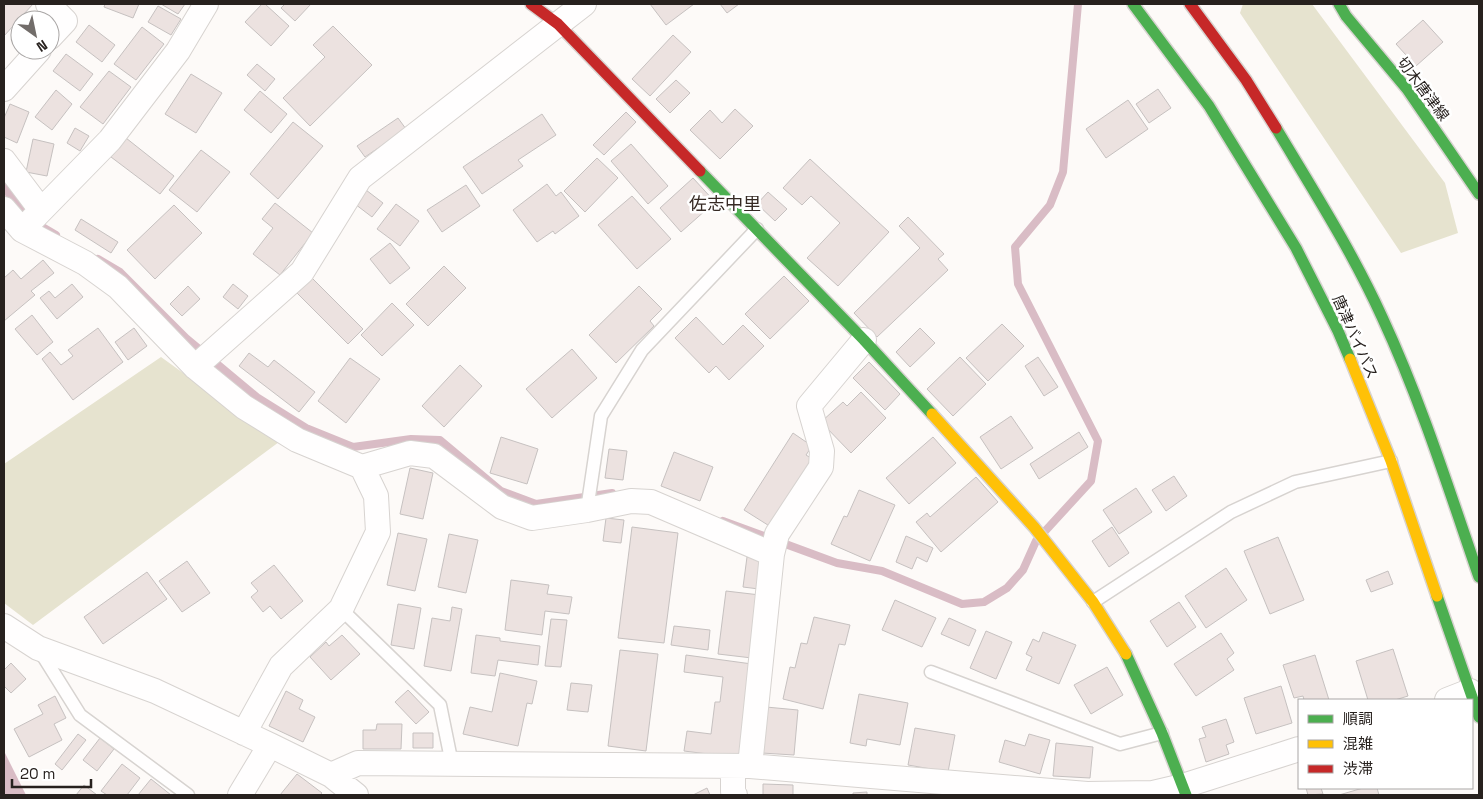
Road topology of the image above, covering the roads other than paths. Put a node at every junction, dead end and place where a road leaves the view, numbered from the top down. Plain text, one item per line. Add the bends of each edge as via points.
1 (206, 4) edge
2 (530, 4) edge
3 (584, 4) edge
4 (1133, 4) edge
5 (1190, 4) edge
6 (1339, 4) edge
7 (60, 16) edge
8 (558, 24) junction
9 (60, 27) edge
10 (30, 60) edge
11 (4, 89) edge
12 (4, 161) edge
13 (1479, 194) edge
14 (4, 209) edge
15 (41, 210) junction
16 (757, 229) junction
17 (22, 230) junction
18 (864, 340) junction
19 (195, 367) junction
20 (1390, 461) junction
21 (362, 467) junction
22 (589, 499) junction
23 (775, 544) junction
24 (1479, 577) edge
25 (1093, 602) junction
26 (341, 609) junction
27 (4, 626) edge
28 (38, 648) junction
29 (931, 672) dead end
30 (1470, 691) junction
31 (1450, 699) edge
32 (1473, 699) edge
33 (1473, 700) edge
34 (1479, 717) edge
35 (244, 733) junction
36 (1162, 733) junction
37 (270, 745) junction
38 (1298, 749) edge
39 (452, 764) junction
40 (741, 766) junction
41 (331, 775) junction
42 (1185, 791) edge
43 (188, 795) edge
44 (240, 795) edge
45 (356, 795) edge
46 (735, 795) edge

1 - 15 street via 178,50 110,140
2 - 8 main road
3 - 8 street
4 - 20 main road, 唐津バイパス via 1209,106 1296,248 1338,331
5 - 24 main road, 唐津バイパス via 1246,80 1338,229 1382,317 1424,419
6 - 13 main road, 切木唐津線 via 1407,89
7 - 9 street via 65,21
8 - 16 main road
8 - 19 street via 360,178 302,272
10 - 11 street
12 - 15 street
14 - 17 street
15 - 17 street
16 - 18 main road
16 - 22 lane via 642,350 601,416
17 - 19 street via 85,263 118,287
18 - 23 street via 809,406 822,451 821,467
18 - 25 main road via 1034,527
19 - 21 street via 244,407 297,440
20 - 25 lane via 1295,482 1231,512
20 - 30 main road, 唐津バイパス
21 - 22 street via 410,453 434,456 502,507 532,518
21 - 26 street via 376,496 378,532
22 - 23 street via 651,502
23 - 40 street
25 - 36 main road via 1127,656
26 - 35 street via 281,666
26 - 39 lane via 440,705
27 - 28 street
28 - 35 street via 155,691
28 - 43 lane via 80,715
29 - 36 lane via 1120,744
30 - 31 street
30 - 32 main road, 唐津バイパス
33 - 34 main road, 唐津バイパス
35 - 37 street
36 - 42 main road
37 - 41 street
37 - 44 street
38 - 42 street
39 - 40 street
39 - 41 street via 358,763
40 - 42 street via 1087,794
40 - 46 street
41 - 45 street

